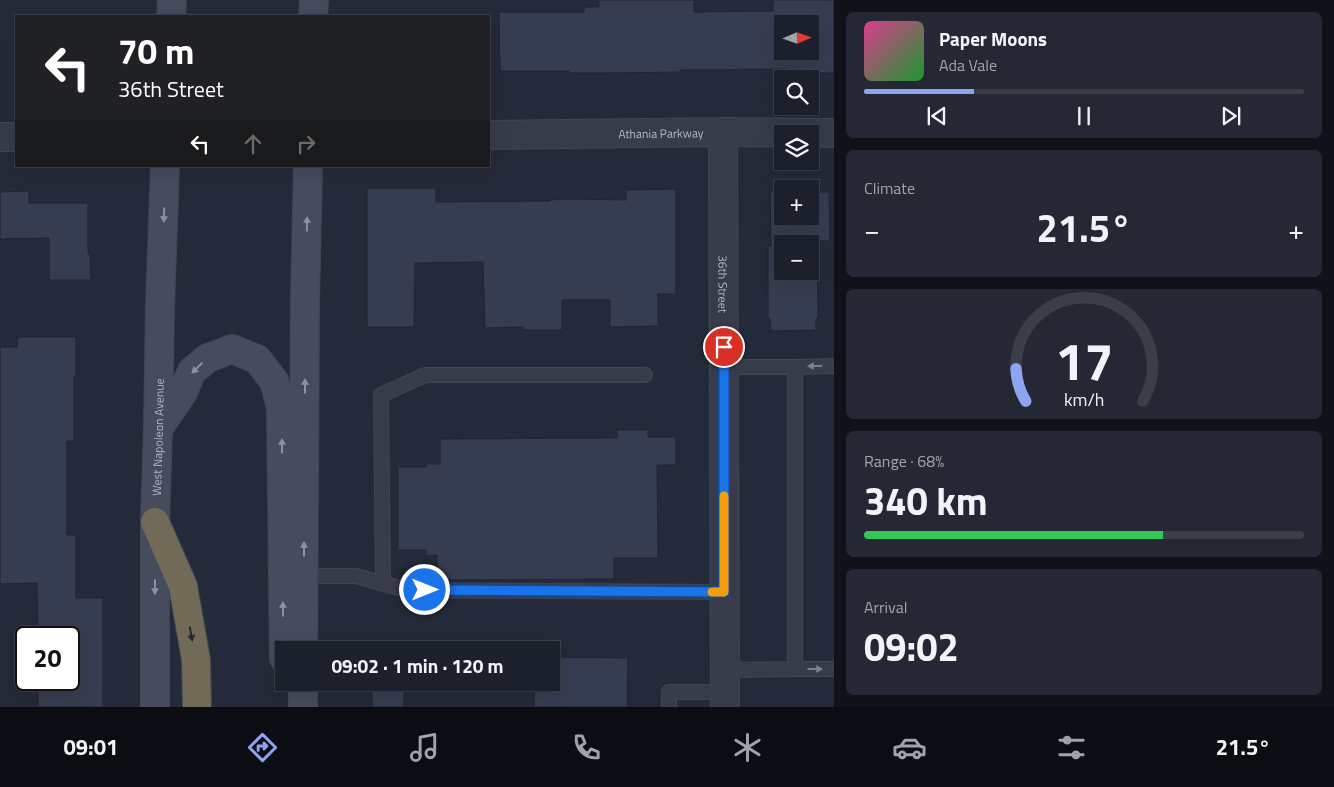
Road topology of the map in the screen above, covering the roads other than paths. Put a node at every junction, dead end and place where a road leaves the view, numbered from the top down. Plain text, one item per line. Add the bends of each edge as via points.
1 (172, 0) edge
2 (314, 0) edge
3 (172, 15) edge
4 (313, 15) edge
5 (723, 132) junction
6 (834, 133) edge
7 (490, 135) edge
8 (0, 137) edge
9 (15, 137) edge
10 (166, 167) edge
11 (308, 167) edge
12 (834, 366) edge
13 (724, 367) junction
14 (795, 367) junction
15 (645, 375) dead end
16 (158, 429) junction
17 (155, 522) junction
18 (293, 576) junction
19 (382, 584) junction
20 (724, 592) junction
21 (286, 641) edge
22 (302, 641) edge
23 (795, 669) junction
24 (834, 669) edge
25 (725, 690) edge
26 (155, 707) edge
27 (197, 707) edge
28 (669, 707) edge

1 - 3 main road
2 - 4 main road
5 - 6 street, Athania Parkway
5 - 7 street, Athania Parkway
5 - 13 street, 36th Street
8 - 9 street
10 -> 16 main road, West Napoleon Avenue
18 -> 11 main road
12 -> 14 lane
13 - 14 lane
13 - 20 street, 36th Street
14 - 23 lane
15 - 19 lane via 425,375 382,395
16 - 17 main road, West Napoleon Avenue
18 -> 16 main road via 281,407 274,381 257,359 232,349 208,358 192,372 183,392
17 -> 26 main road, West Napoleon Avenue
17 -> 27 highway via 183,586 196,660
18 - 19 lane via 353,576
21 -> 18 main road
18 - 22 main road
19 - 20 lane via 406,590
20 - 25 street, 36th Street
23 -> 24 lane
23 - 25 lane
25 - 28 lane via 669,692

